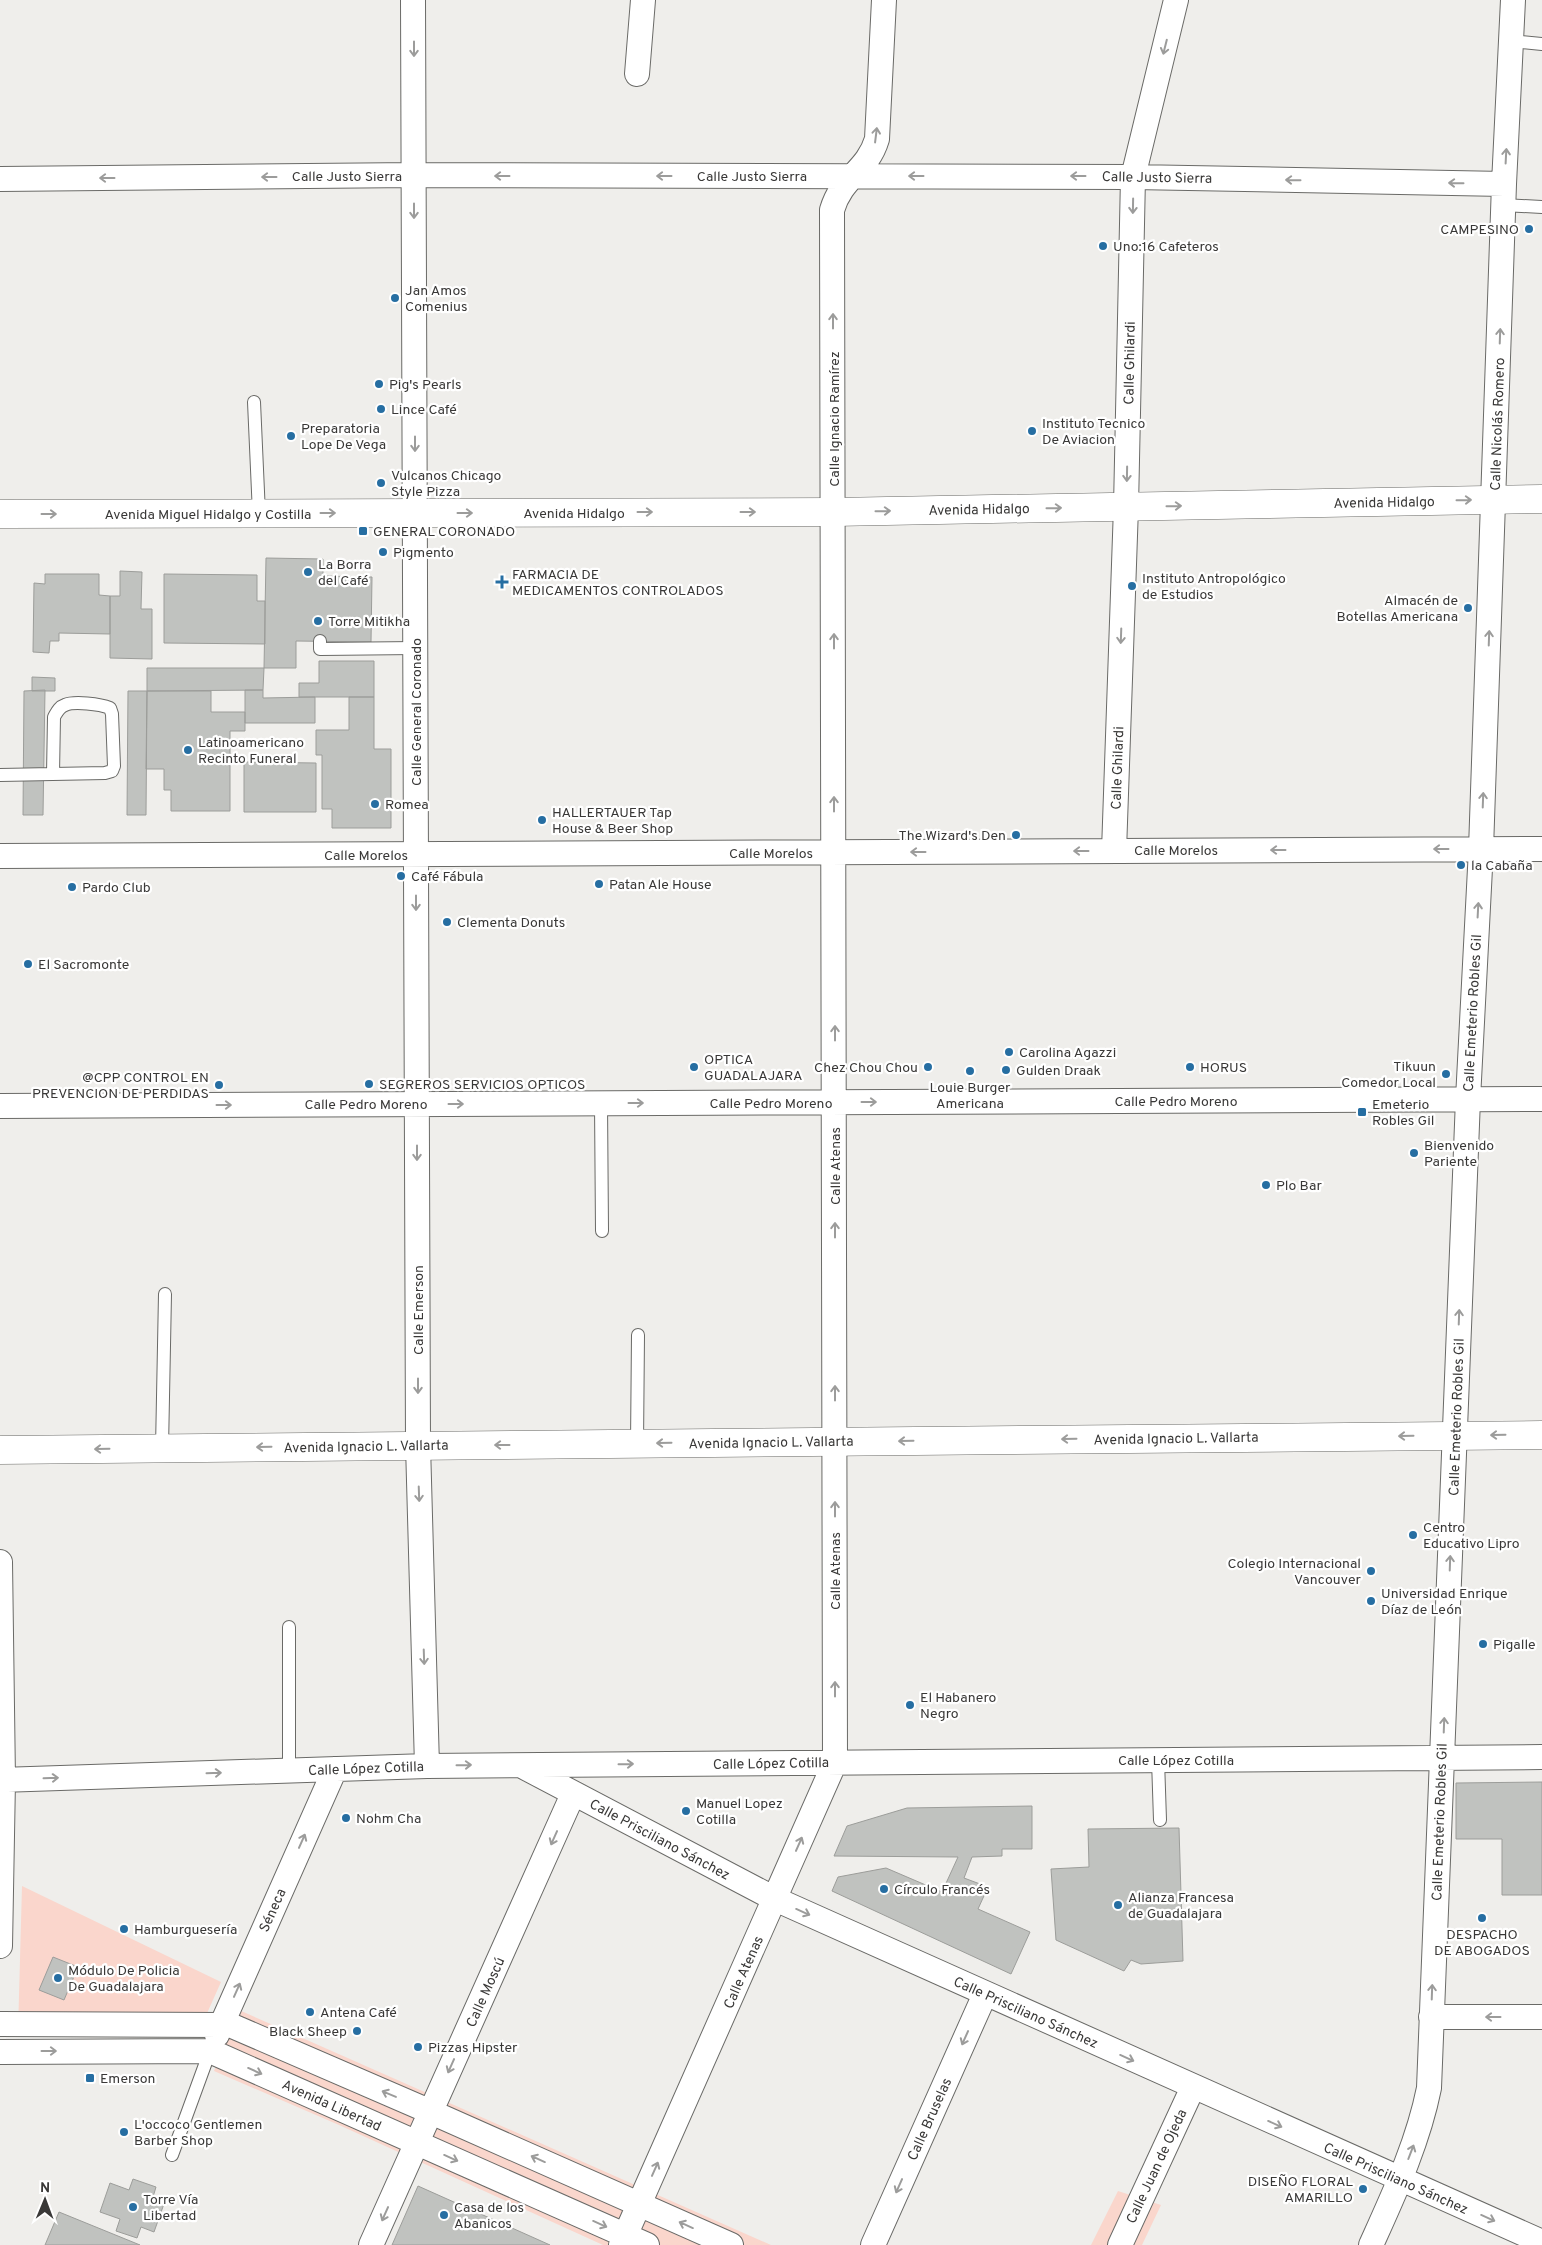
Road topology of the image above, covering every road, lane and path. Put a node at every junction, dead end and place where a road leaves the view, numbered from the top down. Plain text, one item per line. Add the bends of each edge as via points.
1 (414, 0) edge
2 (643, 0) edge
3 (884, 0) edge
4 (1176, 0) edge
5 (1513, 0) edge
6 (1511, 41) junction
7 (1542, 44) edge
8 (637, 74) dead end
9 (414, 176) junction
10 (853, 176) junction
11 (1133, 177) junction
12 (0, 179) edge
13 (1504, 195) junction
14 (1542, 207) edge
15 (254, 402) dead end
16 (1542, 499) edge
17 (1494, 500) junction
18 (1126, 507) junction
19 (834, 512) junction
20 (416, 513) junction
21 (0, 514) edge
22 (259, 514) junction
23 (320, 641) dead end
24 (416, 648) junction
25 (53, 774) junction
26 (0, 775) edge
27 (1481, 849) junction
28 (1542, 849) edge
29 (1114, 851) junction
30 (834, 852) junction
31 (416, 854) junction
32 (0, 856) edge
33 (1468, 1099) junction
34 (1542, 1099) edge
35 (835, 1102) junction
36 (601, 1103) junction
37 (417, 1104) junction
38 (0, 1106) edge
39 (602, 1231) dead end
40 (164, 1294) dead end
41 (638, 1335) dead end
42 (1542, 1435) edge
43 (1455, 1436) junction
44 (835, 1441) junction
45 (637, 1444) junction
46 (418, 1446) junction
47 (162, 1448) junction
48 (0, 1450) edge
49 (0, 1562) edge
50 (289, 1627) dead end
51 (1442, 1758) junction
52 (1542, 1758) edge
53 (1158, 1760) junction
54 (836, 1762) junction
55 (519, 1765) junction
56 (427, 1766) junction
57 (335, 1769) junction
58 (289, 1770) junction
59 (1, 1780) edge
60 (574, 1794) junction
61 (1160, 1820) dead end
62 (775, 1899) junction
63 (0, 1946) edge
64 (985, 1994) junction
65 (1431, 2017) junction
66 (1542, 2017) edge
67 (0, 2024) edge
68 (222, 2024) junction
69 (210, 2051) junction
70 (0, 2052) edge
71 (1193, 2087) junction
72 (431, 2112) junction
73 (417, 2143) junction
74 (172, 2155) dead end
75 (1400, 2180) junction
76 (639, 2204) junction
77 (623, 2240) edge
78 (1542, 2242) edge
79 (371, 2245) edge
80 (647, 2245) edge
81 (731, 2245) edge
82 (873, 2245) edge
83 (1120, 2245) edge
84 (1371, 2245) edge

1 -> 9 street, Calle General Coronado
2 - 8 street
10 -> 3 street, Calle Ignacio Ramírez via 866,164 877,139
4 -> 11 street, Calle Ghilardi
5 - 6 street, Calle Nicolás Romero
6 - 7 lane
13 -> 6 street, Calle Nicolás Romero
10 -> 9 street, Calle Justo Sierra
9 -> 12 street, Calle Justo Sierra
9 -> 20 street, Calle General Coronado
11 -> 10 street, Calle Justo Sierra
19 -> 10 street, Calle Ignacio Ramírez via 832,210 843,185
13 -> 11 street, Calle Justo Sierra
11 -> 18 street, Calle Ghilardi
13 - 14 lane
17 -> 13 street, Calle Nicolás Romero
15 - 22 lane
16 - 17 main road, Avenida Hidalgo
18 -> 17 main road, Avenida Hidalgo
27 -> 17 street, Calle Nicolás Romero
19 -> 18 main road, Avenida Hidalgo
18 -> 29 street, Calle Ghilardi
20 -> 19 main road, Avenida Hidalgo
30 -> 19 street, Calle Ignacio Ramírez
22 -> 20 main road, Avenida Miguel Hidalgo y Costilla
20 - 24 street, Calle General Coronado
21 -> 22 main road, Avenida Miguel Hidalgo y Costilla
23 - 24 lane via 320,649
24 - 31 street, Calle General Coronado
25 - 25 lane via 112,771 110,708 101,704 65,705 58,710 54,717
25 - 26 lane
27 - 28 street, Calle Morelos
27 -> 29 street, Calle Morelos
33 -> 27 street, Calle Emeterio Robles Gil
29 -> 30 street, Calle Morelos
30 - 31 street, Calle Morelos
35 -> 30 street, Calle Atenas
31 - 32 street, Calle Morelos
31 -> 37 street, Calle Emerson
33 - 34 street, Calle Pedro Moreno
35 -> 33 street, Calle Pedro Moreno
43 -> 33 street, Calle Emeterio Robles Gil
36 -> 35 street, Calle Pedro Moreno
44 -> 35 street, Calle Atenas
37 -> 36 street, Calle Pedro Moreno
36 - 39 lane
38 -> 37 street, Calle Pedro Moreno
37 -> 46 street, Calle Emerson
40 - 47 lane
41 - 45 lane
42 -> 43 main road, Avenida Ignacio L. Vallarta
43 -> 44 main road, Avenida Ignacio L. Vallarta
51 -> 43 street, Calle Emeterio Robles Gil
44 -> 45 main road, Avenida Ignacio L. Vallarta
54 -> 44 street, Calle Atenas
45 -> 46 main road, Avenida Ignacio L. Vallarta
46 -> 47 main road, Avenida Ignacio L. Vallarta
46 -> 56 street, Calle Emerson
47 -> 48 main road, Avenida Ignacio L. Vallarta
49 - 59 street
50 - 58 lane
51 - 52 street, Calle López Cotilla
51 - 53 street, Calle López Cotilla
65 -> 51 street, Calle Emeterio Robles Gil
53 - 54 street, Calle López Cotilla
53 - 61 lane
55 -> 54 street, Calle López Cotilla
62 -> 54 street, Calle Atenas
56 -> 55 street, Calle López Cotilla
55 - 60 street, Calle Prisciliano Sánchez
56 - 57 street, Calle López Cotilla
57 - 58 street, Calle López Cotilla
68 -> 57 street, Séneca
59 -> 58 street, Calle López Cotilla
59 - 63 street
60 - 62 street, Calle Prisciliano Sánchez
60 -> 72 street, Calle Moscú
62 -> 64 street, Calle Prisciliano Sánchez
76 -> 62 street, Calle Atenas
64 -> 71 street, Calle Prisciliano Sánchez
64 -> 82 street, Calle Bruselas
66 -> 65 street
75 -> 65 street, Calle Emeterio Robles Gil via 1426,2104
67 - 68 street
68 - 69 street, Séneca
72 -> 68 street
70 -> 69 street, Avenida Libertad
69 -> 73 street, Avenida Libertad
69 - 74 lane
71 -> 75 street, Calle Prisciliano Sánchez
71 - 83 street, Calle Juan de Ojeda
72 - 73 street, Calle Moscú
76 -> 72 street
73 -> 77 street, Avenida Libertad
73 -> 79 street, Calle Moscú
75 -> 78 street, Calle Prisciliano Sánchez
75 - 84 street, Calle Emeterio Robles Gil
76 - 77 street, Calle Atenas
81 -> 76 street
77 - 80 street, Avenida Libertad

